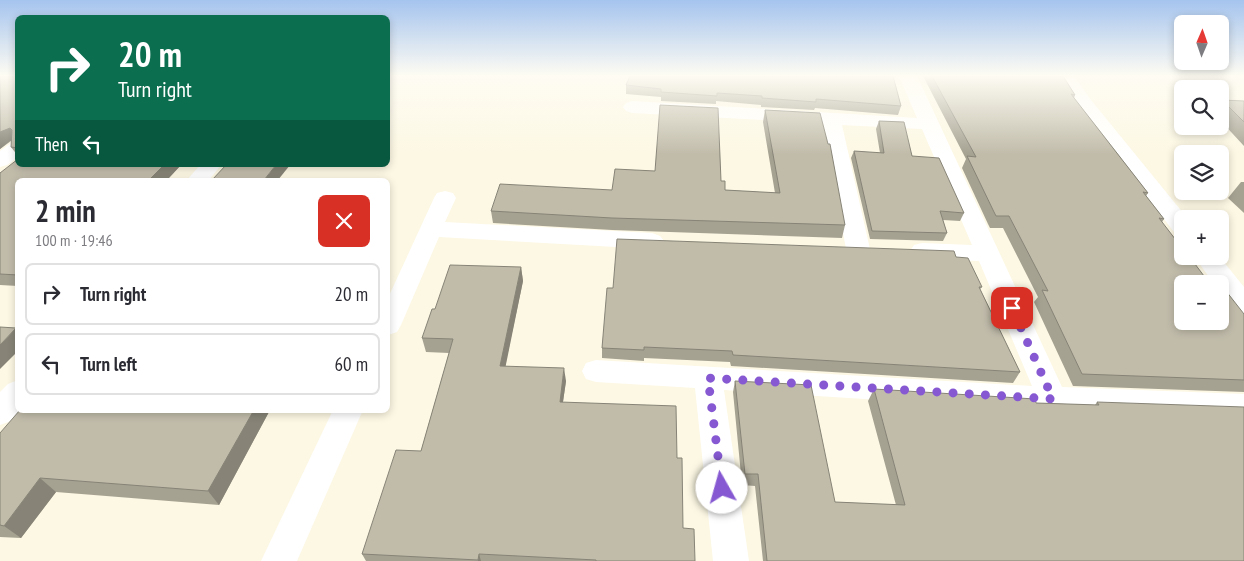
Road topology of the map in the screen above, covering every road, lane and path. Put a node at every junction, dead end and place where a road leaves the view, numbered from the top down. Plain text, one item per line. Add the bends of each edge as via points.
1 (921, 102) edge
2 (1083, 102) edge
3 (632, 107) dead end
4 (832, 118) junction
5 (931, 124) junction
6 (15, 150) edge
7 (0, 161) edge
8 (209, 167) edge
9 (200, 178) edge
10 (445, 198) dead end
11 (1174, 217) edge
12 (432, 229) junction
13 (671, 242) edge
14 (988, 253) junction
15 (1213, 265) edge
16 (1244, 305) edge
17 (390, 321) edge
18 (596, 371) dead end
19 (708, 378) junction
20 (15, 395) edge
21 (1053, 399) junction
22 (1244, 406) edge
23 (0, 412) edge
24 (347, 413) edge
25 (278, 561) edge
26 (731, 561) edge

1 - 5 street
2 - 11 street
3 - 4 street
4 - 5 street
4 - 14 street via 868,249
5 - 14 street
6 - 7 street
8 - 9 street
10 - 12 street
12 - 13 street
12 - 17 street
14 - 21 street
15 - 16 street
18 - 19 street
19 - 21 street
19 - 26 street
20 - 23 street
21 - 22 street
24 - 25 street

